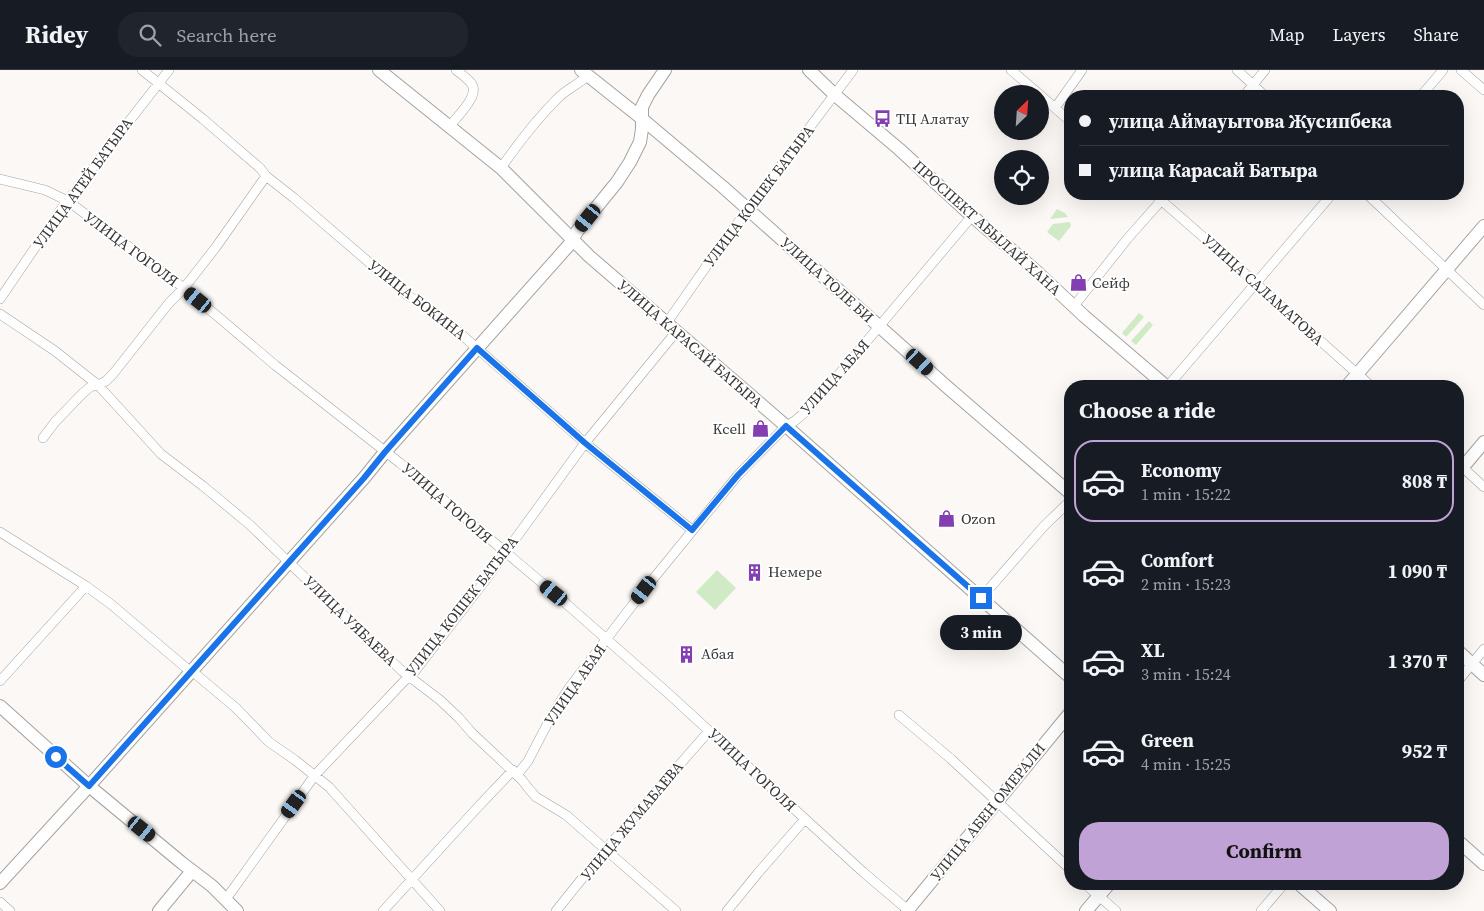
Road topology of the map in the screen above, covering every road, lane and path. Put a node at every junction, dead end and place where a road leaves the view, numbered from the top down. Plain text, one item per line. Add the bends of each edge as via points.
1 (142, 70) edge
2 (169, 70) edge
3 (456, 70) edge
4 (665, 70) edge
5 (810, 70) edge
6 (853, 70) edge
7 (1011, 70) edge
8 (1082, 70) edge
9 (1237, 70) edge
10 (1265, 70) edge
11 (1444, 70) edge
12 (1461, 70) edge
13 (383, 71) edge
14 (584, 73) edge
15 (158, 83) junction
16 (1253, 84) junction
17 (1028, 85) edge
18 (1068, 90) edge
19 (1248, 90) edge
20 (1259, 90) edge
21 (1426, 90) edge
22 (1484, 90) edge
23 (835, 94) junction
24 (1064, 95) edge
25 (1049, 103) edge
26 (1055, 108) junction
27 (1064, 116) edge
28 (642, 120) junction
29 (450, 126) junction
30 (501, 168) junction
31 (266, 176) junction
32 (0, 179) edge
33 (1161, 200) edge
34 (1167, 200) edge
35 (1327, 200) edge
36 (1373, 200) edge
37 (68, 201) junction
38 (747, 210) junction
39 (972, 216) junction
40 (1484, 226) edge
41 (571, 239) junction
42 (1447, 270) junction
43 (1256, 283) junction
44 (184, 288) junction
45 (0, 300) edge
46 (1484, 305) edge
47 (1074, 306) junction
48 (0, 314) edge
49 (880, 327) junction
50 (671, 328) junction
51 (477, 348) junction
52 (1357, 374) junction
53 (1160, 380) edge
54 (1172, 380) edge
55 (1352, 380) edge
56 (1364, 380) edge
57 (98, 385) junction
58 (786, 426) junction
59 (43, 438) dead end
60 (1484, 442) edge
61 (585, 443) junction
62 (385, 452) junction
63 (1464, 463) edge
64 (1464, 472) edge
65 (1484, 487) edge
66 (1064, 488) edge
67 (1064, 507) edge
68 (692, 530) junction
69 (0, 532) edge
70 (505, 553) junction
71 (289, 561) junction
72 (86, 586) junction
73 (981, 598) junction
74 (607, 639) junction
75 (1484, 649) edge
76 (1464, 657) edge
77 (1471, 664) junction
78 (191, 671) junction
79 (1064, 672) edge
80 (1464, 673) edge
81 (1484, 675) edge
82 (408, 676) junction
83 (0, 681) edge
84 (0, 706) edge
85 (899, 716) dead end
86 (1064, 720) edge
87 (709, 731) junction
88 (515, 773) junction
89 (315, 775) junction
90 (89, 786) junction
91 (997, 801) junction
92 (806, 819) junction
93 (1464, 846) edge
94 (605, 850) junction
95 (1064, 863) edge
96 (1484, 864) edge
97 (192, 871) junction
98 (412, 880) junction
99 (0, 883) edge
100 (1092, 890) edge
101 (1104, 890) edge
102 (1279, 890) edge
103 (1307, 890) edge
104 (1098, 896) junction
105 (226, 899) junction
106 (0, 902) edge
107 (10, 911) edge
108 (159, 911) edge
109 (237, 911) edge
110 (382, 911) edge
111 (440, 911) edge
112 (556, 911) edge
113 (676, 911) edge
114 (727, 911) edge
115 (908, 911) edge
116 (1086, 911) edge
117 (1116, 911) edge
118 (1261, 911) edge
119 (1330, 911) edge

1 - 15 street, УЛИЦА БОКИНА
2 - 15 street, УЛИЦА АТЕЙ БАТЫРА
3 - 29 street via 472,84 474,95
4 - 28 street via 642,107
5 - 23 street, ПРОСПЕКТ АБЫЛАЙ ХАНА
6 - 23 street, УЛИЦА КОШЕК БАТЫРА
7 - 17 street
8 - 18 street
9 - 16 street
10 - 16 street
11 - 21 street
12 - 22 street
13 - 29 street, УЛИЦА КАРАСАЙ БАТЫРА
14 - 28 street, УЛИЦА ТОЛЕ БИ
14 - 30 street via 580,84 557,99
15 - 31 street, УЛИЦА БОКИНА
15 - 37 street, УЛИЦА АТЕЙ БАТЫРА
16 - 19 street
16 - 20 street
23 - 38 street, УЛИЦА КОШЕК БАТЫРА
23 - 39 street, ПРОСПЕКТ АБЫЛАЙ ХАНА
24 - 26 street
25 - 26 street
26 - 27 street
28 - 38 street, УЛИЦА ТОЛЕ БИ
28 - 41 street via 640,142 630,162
29 - 30 street, УЛИЦА КАРАСАЙ БАТЫРА
30 - 41 street, УЛИЦА КАРАСАЙ БАТЫРА
31 - 44 street
31 - 51 street, УЛИЦА БОКИНА via 418,304 438,314
32 - 37 street, УЛИЦА ГОГОЛЯ via 45,190
33 - 47 street
34 - 43 street, УЛИЦА САЛАМАТОВА
35 - 43 street
36 - 42 street
37 - 44 street, УЛИЦА ГОГОЛЯ
37 - 45 street, УЛИЦА АТЕЙ БАТЫРА
38 - 49 street, УЛИЦА ТОЛЕ БИ
38 - 50 street, УЛИЦА КОШЕК БАТЫРА via 724,241
39 - 47 street, ПРОСПЕКТ АБЫЛАЙ ХАНА
39 - 49 street, УЛИЦА АБАЯ
40 - 42 street
41 - 50 street, УЛИЦА КАРАСАЙ БАТЫРА
41 - 51 street
42 - 46 street
42 - 52 street
43 - 52 street, УЛИЦА САЛАМАТОВА
43 - 54 street
44 - 57 street via 113,374
44 - 62 street, УЛИЦА ГОГОЛЯ
47 - 53 street, ПРОСПЕКТ АБЫЛАЙ ХАНА
48 - 57 street, УЛИЦА УЯБАЕВА
49 - 58 street, УЛИЦА АБАЯ via 824,392
49 - 66 street, УЛИЦА ТОЛЕ БИ
50 - 58 street, УЛИЦА КАРАСАЙ БАТЫРА
50 - 61 street, УЛИЦА КОШЕК БАТЫРА
51 - 61 street, УЛИЦА БОКИНА
51 - 62 street
52 - 55 street
52 - 56 street, УЛИЦА САЛАМАТОВА
57 - 59 street via 90,386
57 - 71 street, УЛИЦА УЯБАЕВА via 162,454
58 - 68 street, УЛИЦА АБАЯ via 738,475
58 - 73 street, УЛИЦА КАРАСАЙ БАТЫРА
60 - 63 street
61 - 68 street, УЛИЦА БОКИНА
61 - 70 street, УЛИЦА КОШЕК БАТЫРА
62 - 70 street, УЛИЦА ГОГОЛЯ
62 - 71 street
64 - 65 street
67 - 73 street
68 - 74 street, УЛИЦА АБАЯ
69 - 72 street
70 - 74 street, УЛИЦА ГОГОЛЯ
70 - 82 street, УЛИЦА КОШЕК БАТЫРА via 421,664
71 - 78 street
71 - 82 street, УЛИЦА УЯБАЕВА
72 - 78 street
72 - 83 street
73 - 79 street, УЛИЦА КАРАСАЙ БАТЫРА
74 - 87 street, УЛИЦА ГОГОЛЯ
74 - 88 street, УЛИЦА АБАЯ via 552,715 528,761
75 - 77 street
76 - 77 street
77 - 80 street
77 - 81 street
78 - 89 street via 236,708 269,742
78 - 90 street
82 - 88 street, УЛИЦА УЯБАЕВА via 440,700
82 - 89 street, УЛИЦА КОШЕК БАТЫРА
84 - 90 street
85 - 91 street
86 - 91 street, УЛИЦА АБЕН ОМЕРАЛИ
87 - 92 street, УЛИЦА ГОГОЛЯ
87 - 94 street, УЛИЦА ЖУМАБАЕВА
88 - 94 street, УЛИЦА УЯБАЕВА via 536,797 566,815
88 - 98 street, УЛИЦА АБАЯ via 476,808
89 - 98 street
89 - 105 street, УЛИЦА КОШЕК БАТЫРА
90 - 97 street
90 - 99 street
91 - 95 street
91 - 115 street, УЛИЦА АБЕН ОМЕРАЛИ
92 - 114 street
92 - 115 street, УЛИЦА ГОГОЛЯ
93 - 96 street
94 - 112 street, УЛИЦА ЖУМАБАЕВА
94 - 113 street, УЛИЦА УЯБАЕВА
97 - 105 street
97 - 108 street
98 - 110 street, УЛИЦА АБАЯ
98 - 111 street
100 - 104 street
101 - 104 street
102 - 118 street
103 - 119 street
104 - 116 street
104 - 117 street
105 - 109 street
106 - 107 street

